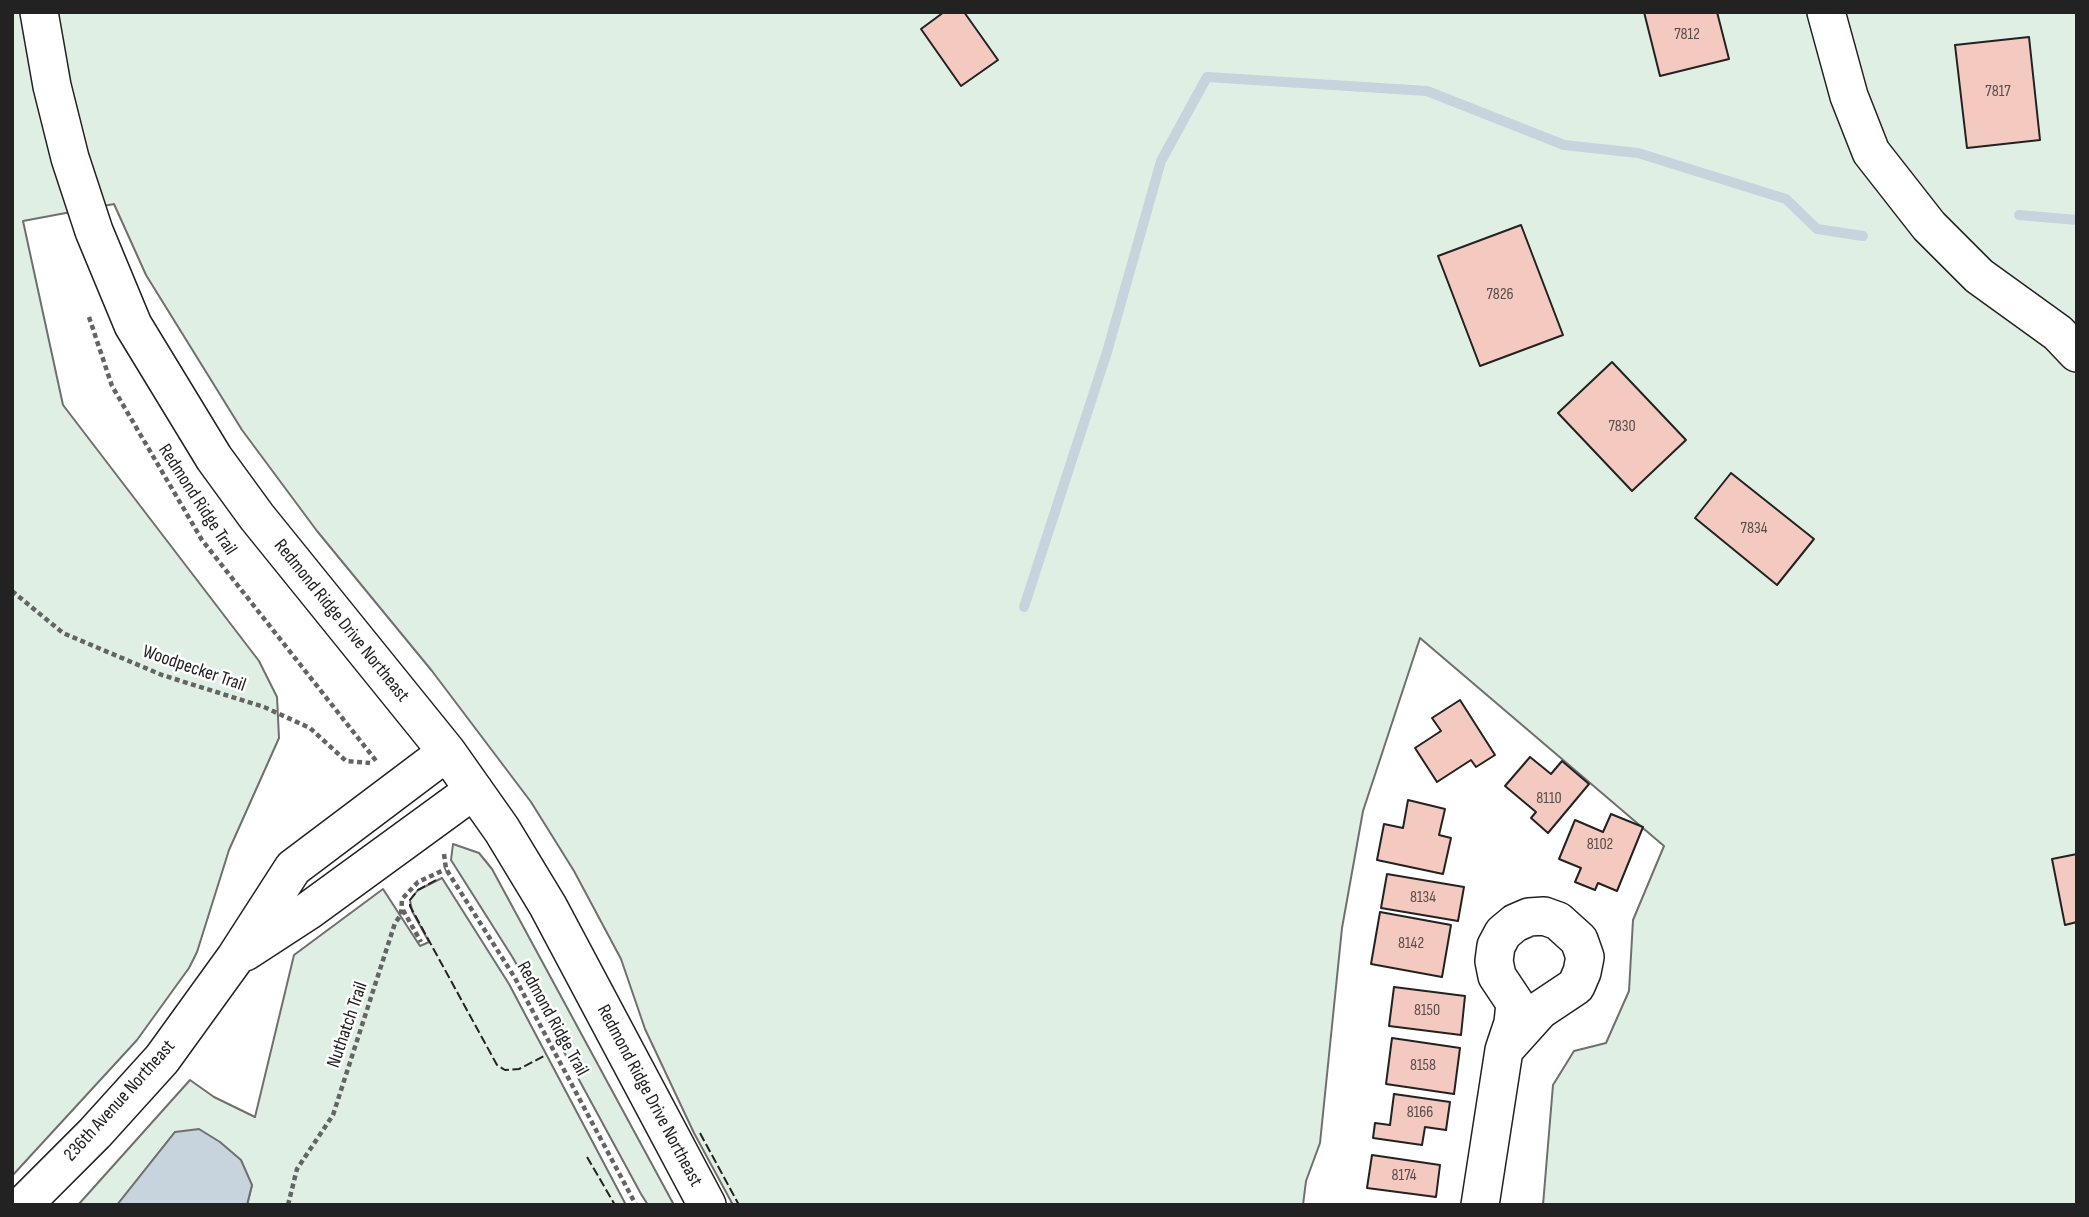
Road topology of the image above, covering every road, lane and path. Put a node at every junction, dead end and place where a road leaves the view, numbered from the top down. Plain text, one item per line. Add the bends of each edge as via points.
1 (38, 12) edge
2 (1826, 12) edge
3 (85, 304) dead end
4 (2077, 353) edge
5 (12, 591) edge
6 (367, 749) dead end
7 (447, 752) junction
8 (370, 763) dead end
9 (474, 790) junction
10 (443, 849) dead end
11 (446, 869) junction
12 (403, 909) junction
13 (421, 942) dead end
14 (235, 958) junction
15 (1504, 1051) dead end
16 (23, 1205) edge
17 (288, 1205) edge
18 (636, 1205) edge
19 (707, 1205) edge
20 (1480, 1205) edge

1 - 7 street, Redmond Ridge Drive Northeast via 70,158 133,325 214,458 257,517
2 - 4 street via 1849,96 1871,152 1929,226 1979,276
3 - 6 path, Redmond Ridge Trail via 112,386 202,540
5 - 8 path, Woodpecker Trail via 63,633 162,675 264,707 310,728 346,761
7 - 9 street, Redmond Ridge Drive Northeast
7 - 14 street, 236th Avenue Northeast via 293,868
9 - 14 street, 236th Avenue Northeast via 308,911
9 - 19 street, Redmond Ridge Drive Northeast via 548,906
10 - 11 path, Redmond Ridge Trail
11 - 12 path, Nuthatch Trail via 412,887 402,899
11 - 18 path, Redmond Ridge Trail via 515,978
12 - 13 path
12 - 17 path, Nuthatch Trail via 333,1115 297,1169
14 - 16 street, 236th Avenue Northeast via 162,1059
15 - 20 street

